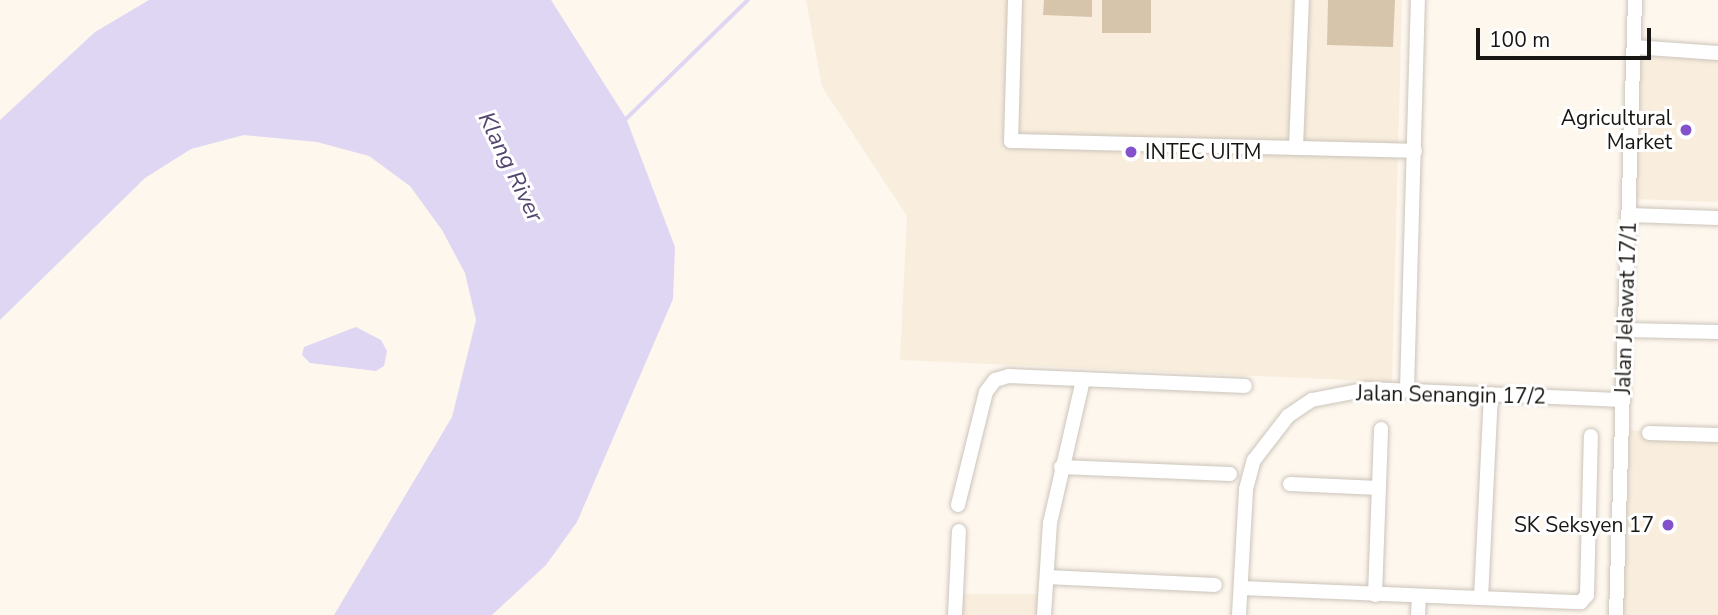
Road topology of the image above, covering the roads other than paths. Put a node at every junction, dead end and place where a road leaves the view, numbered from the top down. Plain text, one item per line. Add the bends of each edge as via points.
1 (1015, 0) edge
2 (1302, 0) edge
3 (1419, 0) edge
4 (1635, 0) edge
5 (1634, 47) junction
6 (1718, 53) edge
7 (1296, 147) junction
8 (1415, 151) junction
9 (1629, 215) junction
10 (1718, 218) edge
11 (1625, 330) junction
12 (1718, 332) edge
13 (1083, 380) junction
14 (1245, 386) dead end
15 (1407, 390) junction
16 (1491, 394) junction
17 (1623, 400) junction
18 (1381, 429) dead end
19 (1649, 433) dead end
20 (1718, 435) edge
21 (1591, 436) dead end
22 (1061, 467) junction
23 (1230, 474) dead end
24 (1290, 484) dead end
25 (1379, 488) junction
26 (958, 505) dead end
27 (959, 531) dead end
28 (1046, 578) junction
29 (1215, 585) dead end
30 (1241, 588) junction
31 (1375, 595) junction
32 (1419, 596) junction
33 (1481, 598) junction
34 (955, 615) edge
35 (1044, 615) edge
36 (1239, 615) edge
37 (1418, 615) edge
38 (1616, 615) edge

1 - 7 street via 1011,141
2 - 7 street
3 - 8 street
4 - 5 street, Jalan Jelawat 17/1
5 - 6 street
5 - 9 street, Jalan Jelawat 17/1
7 - 8 street
8 - 15 street
9 - 10 street
9 - 11 street, Jalan Jelawat 17/1
11 - 12 street
11 - 17 street, Jalan Jelawat 17/1
13 - 14 street
13 - 22 street
13 - 26 street via 995,380 986,391
15 - 16 street, Jalan Senangin 17/2
15 - 30 street, Jalan Senangin 17/2 via 1368,389 1312,400 1267,438 1246,489
16 - 17 street, Jalan Senangin 17/2
16 - 33 street
17 - 38 street, Jalan Jelawat 17/1
18 - 25 street
19 - 20 street
21 - 33 street via 1587,595 1581,601
22 - 23 street
22 - 28 street
24 - 25 street
25 - 31 street
27 - 34 street
28 - 29 street
28 - 35 street
30 - 31 street
30 - 36 street, Jalan Senangin 17/2
31 - 32 street
32 - 33 street
32 - 37 street

